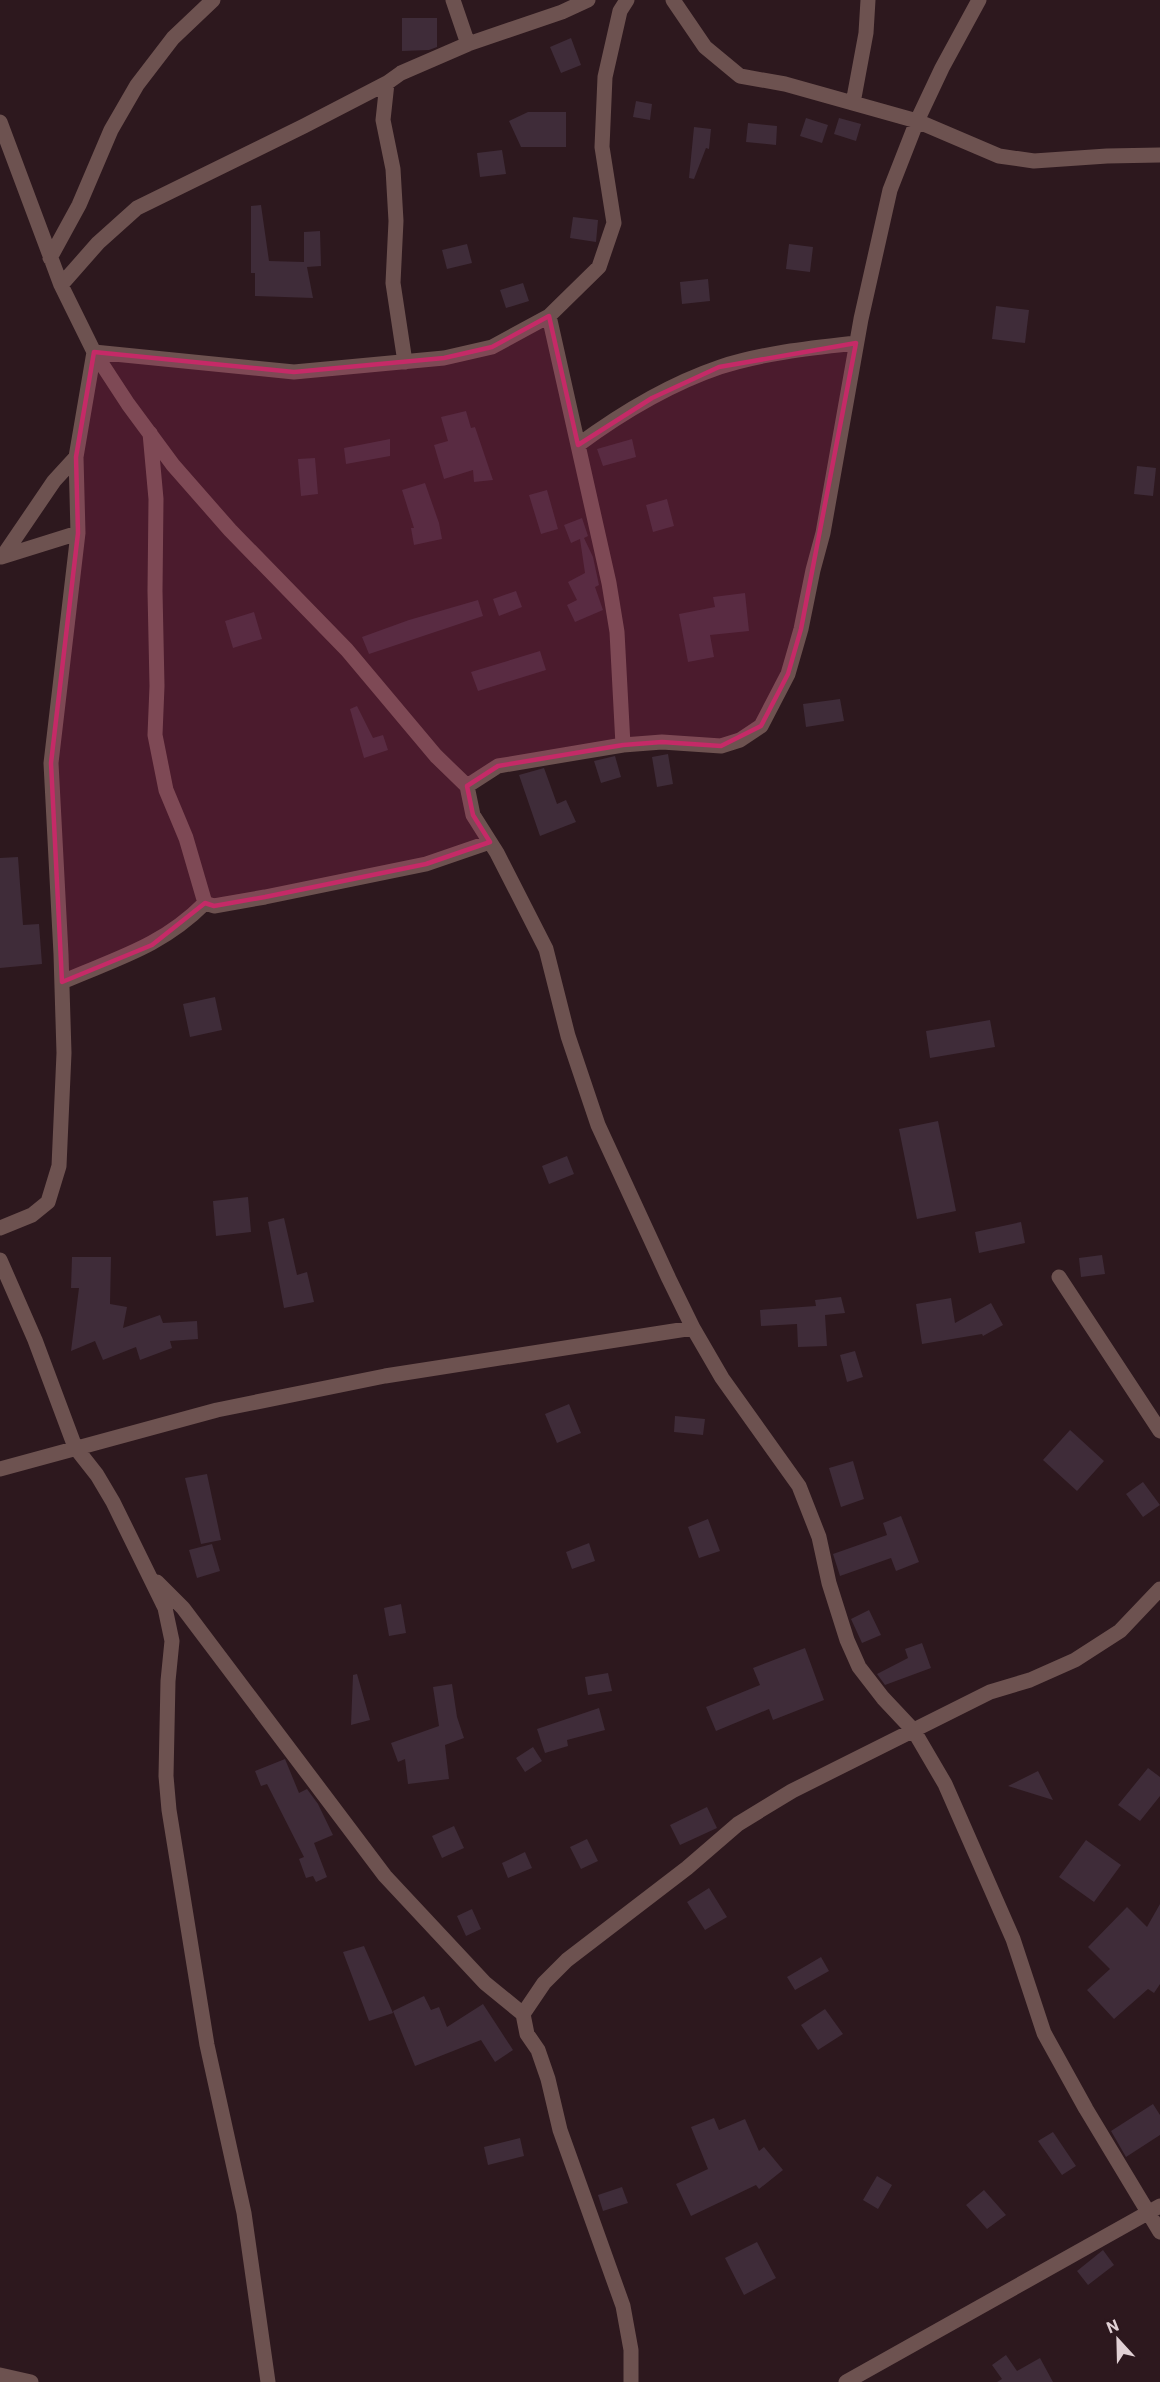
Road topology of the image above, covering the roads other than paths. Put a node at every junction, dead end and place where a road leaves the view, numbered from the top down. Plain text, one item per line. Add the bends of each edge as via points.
1 (213, 0) edge
2 (453, 0) edge
3 (588, 0) edge
4 (627, 0) edge
5 (673, 0) edge
6 (868, 0) edge
7 (979, 0) edge
8 (468, 44) junction
9 (387, 83) junction
10 (853, 103) junction
11 (917, 121) junction
12 (0, 122) edge
13 (1160, 155) edge
14 (50, 258) junction
15 (61, 285) junction
16 (549, 316) junction
17 (856, 343) junction
18 (94, 352) junction
19 (405, 362) junction
20 (150, 433) junction
21 (578, 445) junction
22 (76, 456) junction
23 (78, 533) junction
24 (1, 557) edge
25 (623, 745) junction
26 (467, 786) junction
27 (490, 842) junction
28 (205, 903) junction
29 (62, 982) junction
30 (0, 1228) edge
31 (0, 1260) edge
32 (1059, 1277) dead end
33 (693, 1329) junction
34 (1160, 1431) edge
35 (75, 1447) junction
36 (0, 1469) edge
37 (149, 1574) junction
38 (1160, 1589) edge
39 (914, 1731) junction
40 (523, 2014) junction
41 (1154, 2209) edge
42 (1160, 2232) edge
43 (0, 2375) edge
44 (31, 2382) edge
45 (268, 2382) edge
46 (631, 2382) edge
47 (846, 2382) edge

1 - 14 street via 173,38 137,85 111,130 79,205
2 - 8 street
3 - 8 street
4 - 16 street via 620,11 605,77 602,147 614,223 599,267
5 - 10 street via 705,47 740,76
6 - 10 street
7 - 11 street
8 - 9 street
9 - 15 street via 137,208 98,243
9 - 19 street via 383,120 393,170 393,283
10 - 11 street
11 - 13 street via 999,156 1034,161
11 - 17 street via 890,190
12 - 14 street
14 - 15 street
15 - 18 street
16 - 19 street via 492,347
16 - 21 street
17 - 21 street via 803,349 719,368 613,419
17 - 25 street via 823,533 801,629 788,674 761,726 740,740 721,746 662,742
18 - 19 street via 294,372
18 - 20 street
18 - 22 street
20 - 26 street via 230,530 347,650 436,756
20 - 28 street via 156,499 155,735 166,790 186,838
21 - 25 street via 614,612
22 - 23 street
22 - 24 street
23 - 24 street
23 - 29 street via 51,763
25 - 26 street via 498,766
26 - 27 street via 473,815
27 - 28 street via 415,866 214,906
27 - 33 street via 546,949 568,1036 598,1125
28 - 29 street via 186,922 152,945
29 - 30 street via 64,1053 59,1166 48,1202 33,1215
31 - 35 street
32 - 34 street
33 - 35 street via 385,1376 217,1410
33 - 39 street via 722,1378 799,1486 859,1667
35 - 36 street
35 - 37 street via 113,1502
37 - 40 street via 183,1608 385,1876 485,1983
37 - 45 street via 165,1608 172,1641 166,1776 180,1884 207,2045 244,2213
38 - 39 street via 1120,1631 1075,1660 990,1692
39 - 40 street via 792,1791 738,1824 567,1960 544,1983
39 - 41 street via 945,1784 991,1885 1044,2032 1086,2109
40 - 46 street via 623,2306 631,2350
41 - 42 street
41 - 47 street
43 - 44 street

